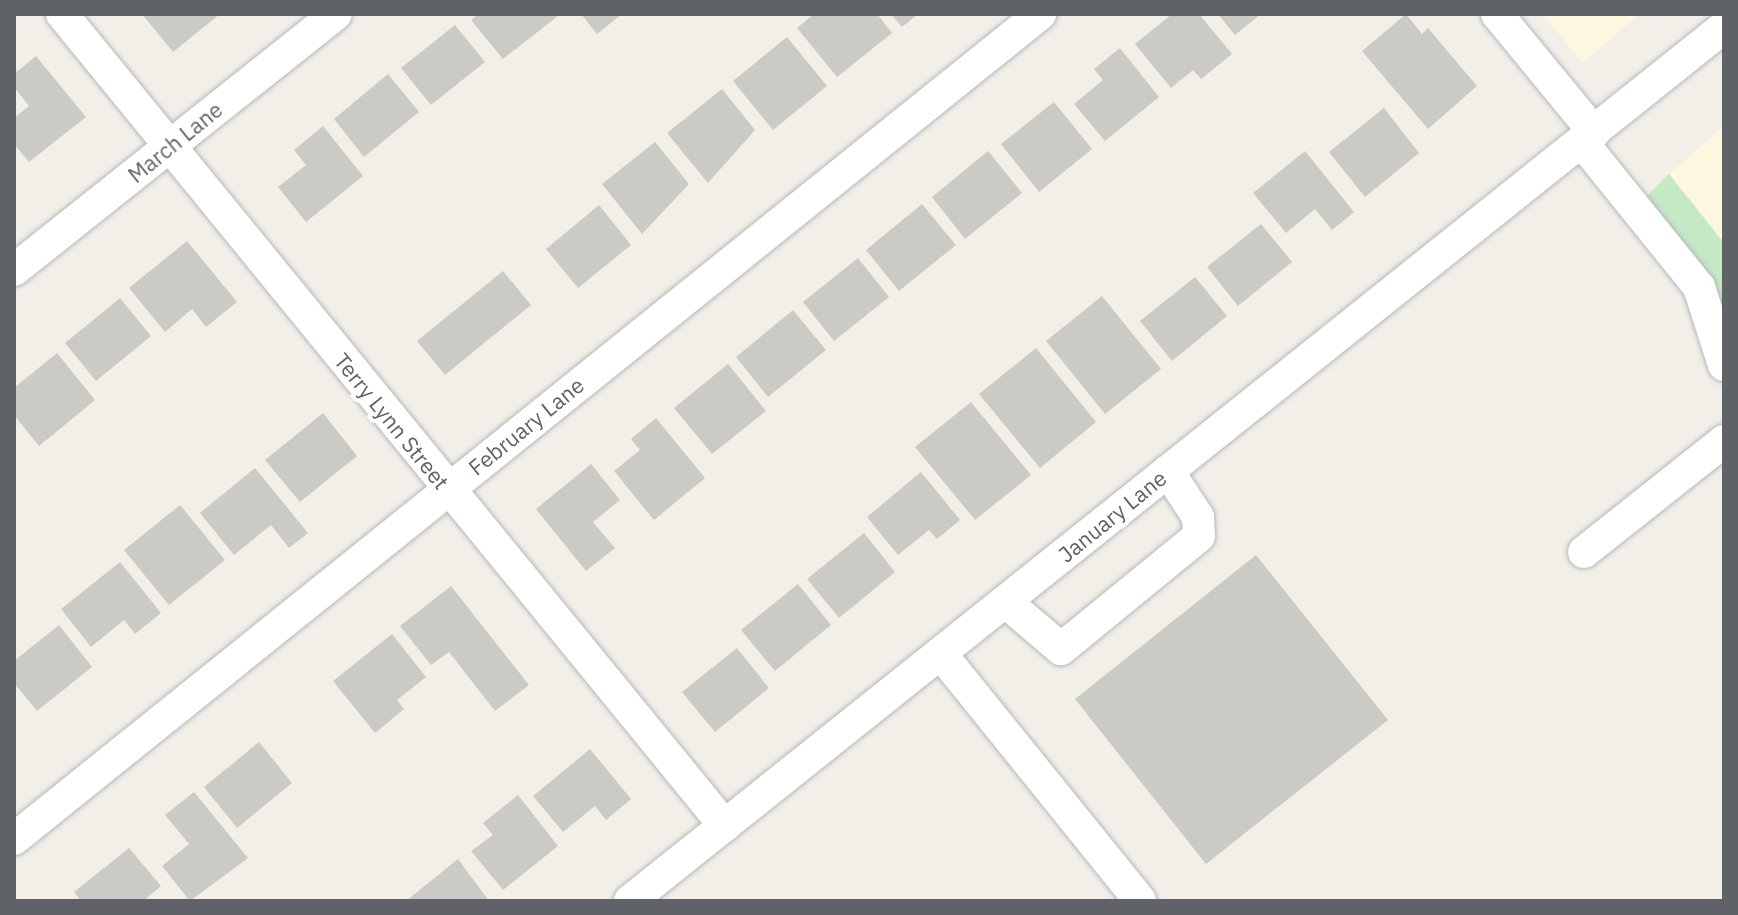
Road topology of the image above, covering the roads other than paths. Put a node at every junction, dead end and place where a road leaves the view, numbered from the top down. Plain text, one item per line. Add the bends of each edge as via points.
1 (62, 14) edge
2 (336, 14) edge
3 (1040, 14) edge
4 (1497, 14) edge
5 (1724, 27) edge
6 (1588, 137) junction
7 (170, 146) junction
8 (14, 270) edge
9 (1724, 365) edge
10 (1724, 441) edge
11 (1168, 471) junction
12 (448, 489) junction
13 (1584, 552) dead end
14 (1006, 602) junction
15 (941, 654) junction
16 (725, 826) junction
17 (14, 839) edge
18 (630, 901) edge
19 (1140, 901) edge

1 - 7 street, Terry Lynn Street
2 - 7 street, March Lane
3 - 12 street, February Lane
4 - 6 street
5 - 6 street, January Lane
6 - 9 street via 1699,287
6 - 11 street, January Lane
7 - 8 street, March Lane
7 - 12 street, Terry Lynn Street
10 - 13 street
11 - 14 street, January Lane
11 - 14 street via 1198,517 1199,536 1061,649
12 - 16 street, Terry Lynn Street
12 - 17 street, February Lane
14 - 15 street, January Lane
15 - 16 street, January Lane
15 - 19 street
16 - 18 street, January Lane

